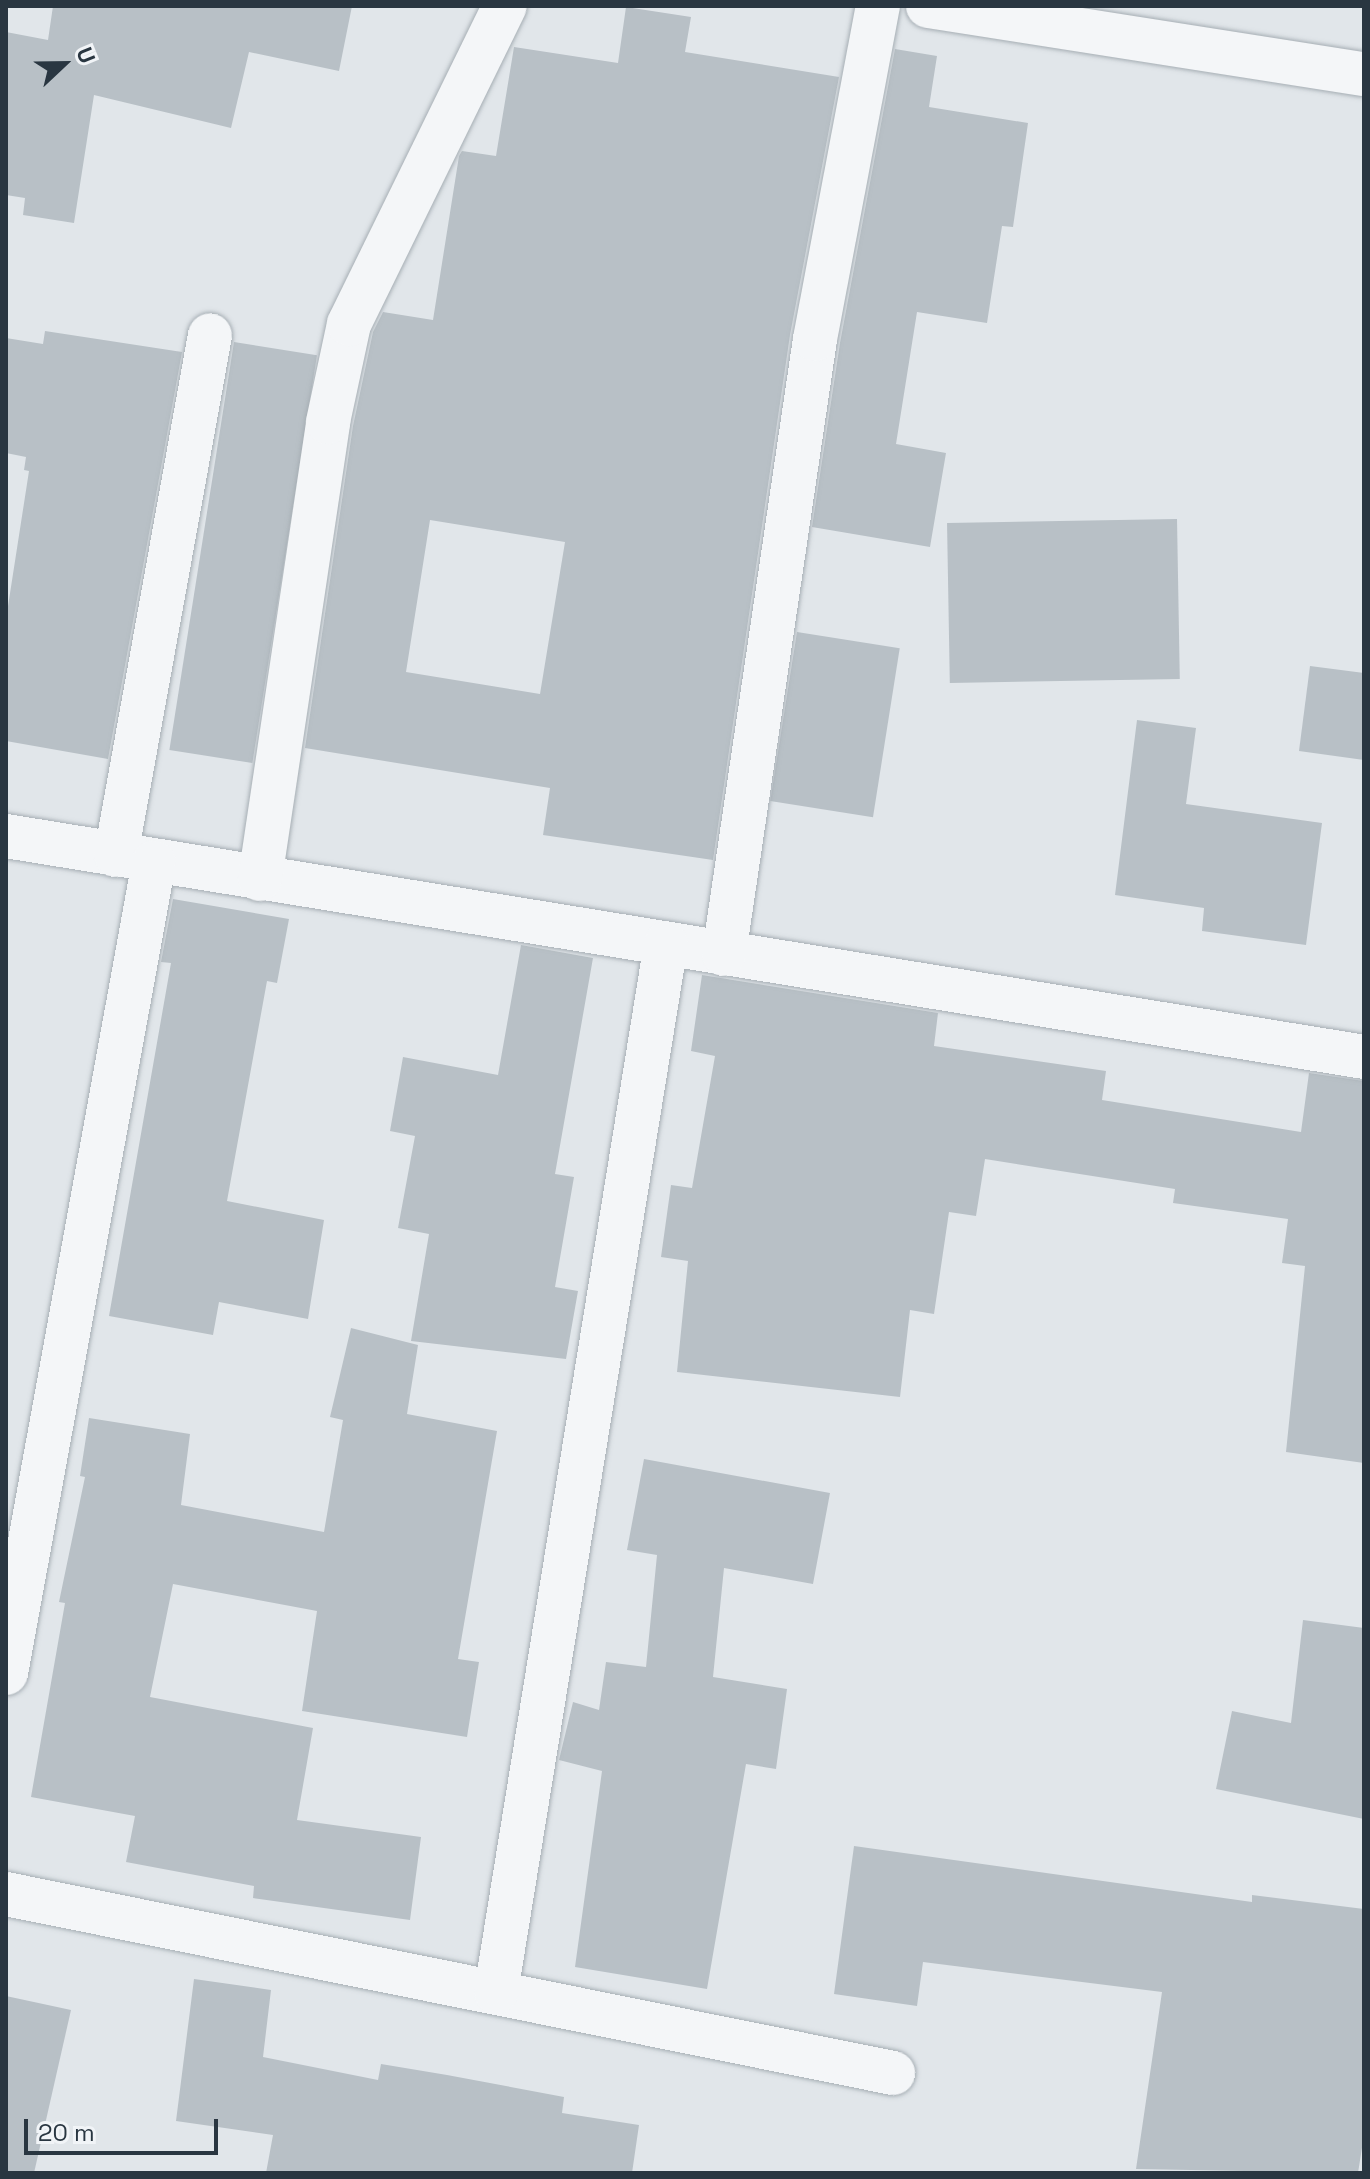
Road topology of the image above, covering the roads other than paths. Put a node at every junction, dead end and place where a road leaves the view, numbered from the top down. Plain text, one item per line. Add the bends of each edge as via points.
1 (505, 6) edge
2 (878, 6) edge
3 (928, 6) edge
4 (1364, 74) edge
5 (210, 335) dead end
6 (6, 836) edge
7 (135, 858) junction
8 (260, 879) junction
9 (666, 944) junction
10 (724, 954) junction
11 (1364, 1057) edge
12 (10, 1620) edge
13 (6, 1673) edge
14 (6, 1894) edge
15 (496, 1992) junction
16 (893, 2073) dead end

1 - 8 street via 349,324 328,422
2 - 10 street via 815,339
3 - 4 street
5 - 7 street
6 - 7 street
7 - 8 street
7 - 12 street
8 - 9 street
9 - 10 street
9 - 15 street
10 - 11 street
12 - 13 street
14 - 15 street
15 - 16 street

